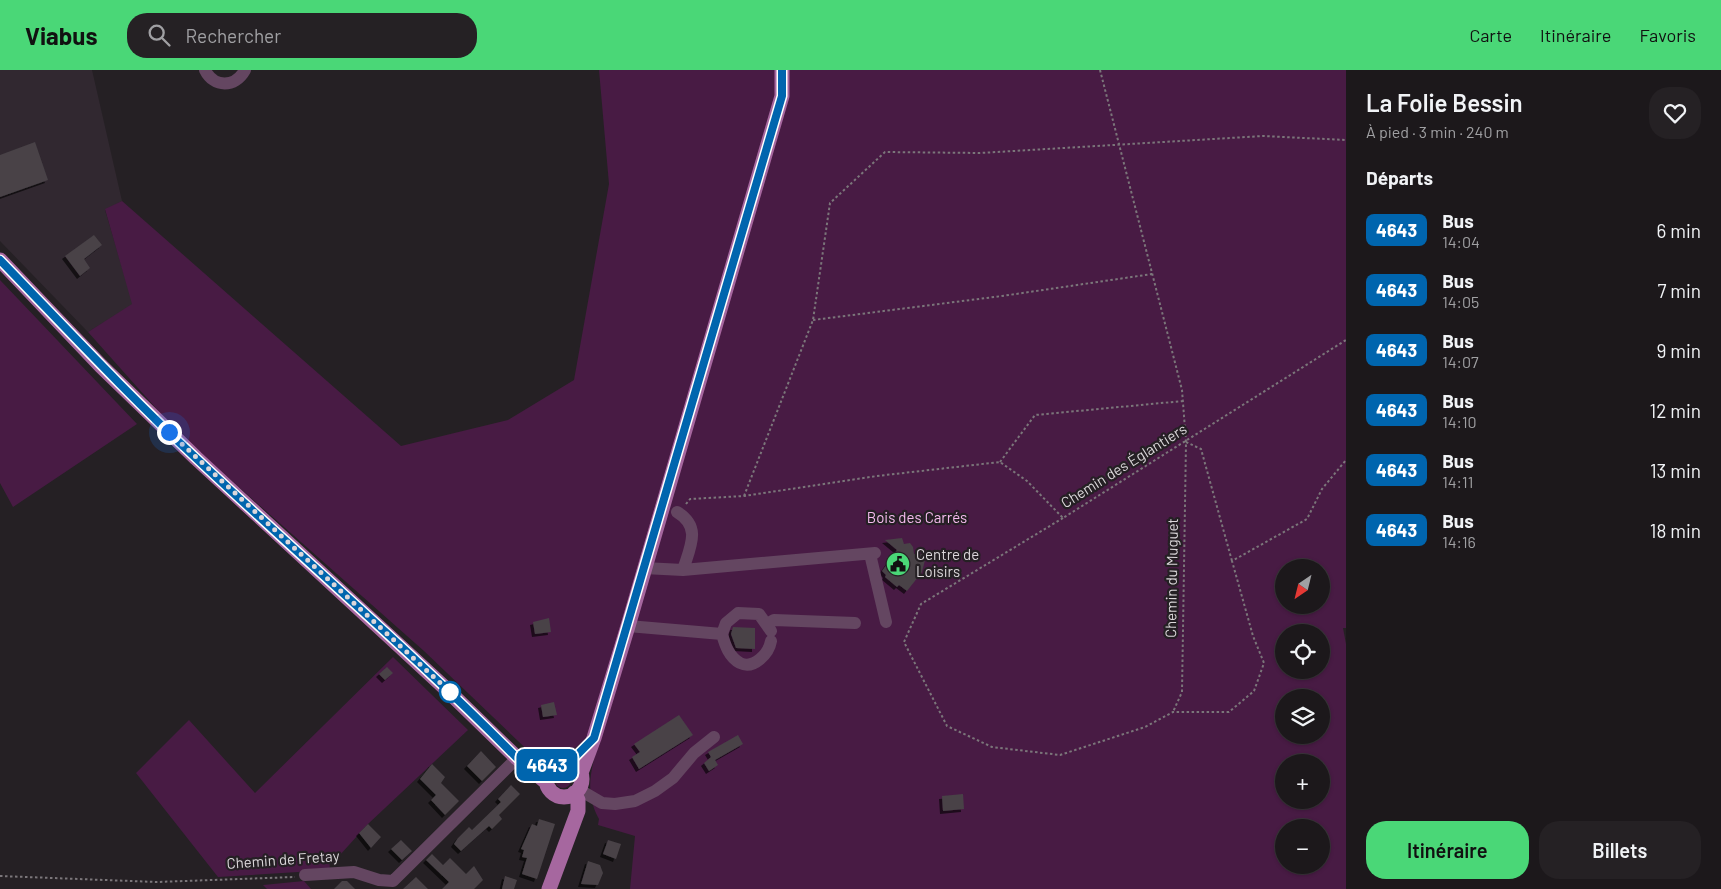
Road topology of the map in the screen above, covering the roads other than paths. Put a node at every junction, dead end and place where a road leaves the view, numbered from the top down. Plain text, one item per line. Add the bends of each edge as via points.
1 (245, 70) edge
2 (782, 70) edge
3 (204, 71) edge
4 (0, 260) edge
5 (677, 512) road end
6 (644, 568) junction
7 (682, 570) junction
8 (886, 622) dead end
9 (855, 623) dead end
10 (628, 626) junction
11 (770, 632) junction
12 (722, 634) junction
13 (714, 737) dead end
14 (594, 738) junction
15 (523, 762) junction
16 (559, 762) junction
17 (581, 773) junction
18 (546, 782) junction
19 (572, 793) junction
20 (305, 875) road end
21 (549, 889) edge

1 - 3 street via 229,84 215,82
2 - 6 main road via 782,96
4 - 15 main road via 182,445
5 - 7 street via 687,518 692,534
6 - 7 street
6 - 10 main road
7 - 8 street via 872,554
9 - 11 street via 774,620
10 - 12 street
10 - 14 main road
11 - 12 street via 759,614 738,613 726,624
11 - 12 street via 767,651 759,660 746,665 738,662 727,650
13 - 19 street via 694,752 673,778 635,800 602,803
14 - 16 main road via 575,757
14 - 17 main road
15 - 16 main road
15 - 18 main road
15 - 20 street, Chemin de Fretay via 393,881 354,872
16 - 17 main road via 575,764
16 - 18 main road via 546,772
17 - 19 main road via 582,779
18 - 19 main road via 550,791
19 - 21 main road via 578,800 578,811

